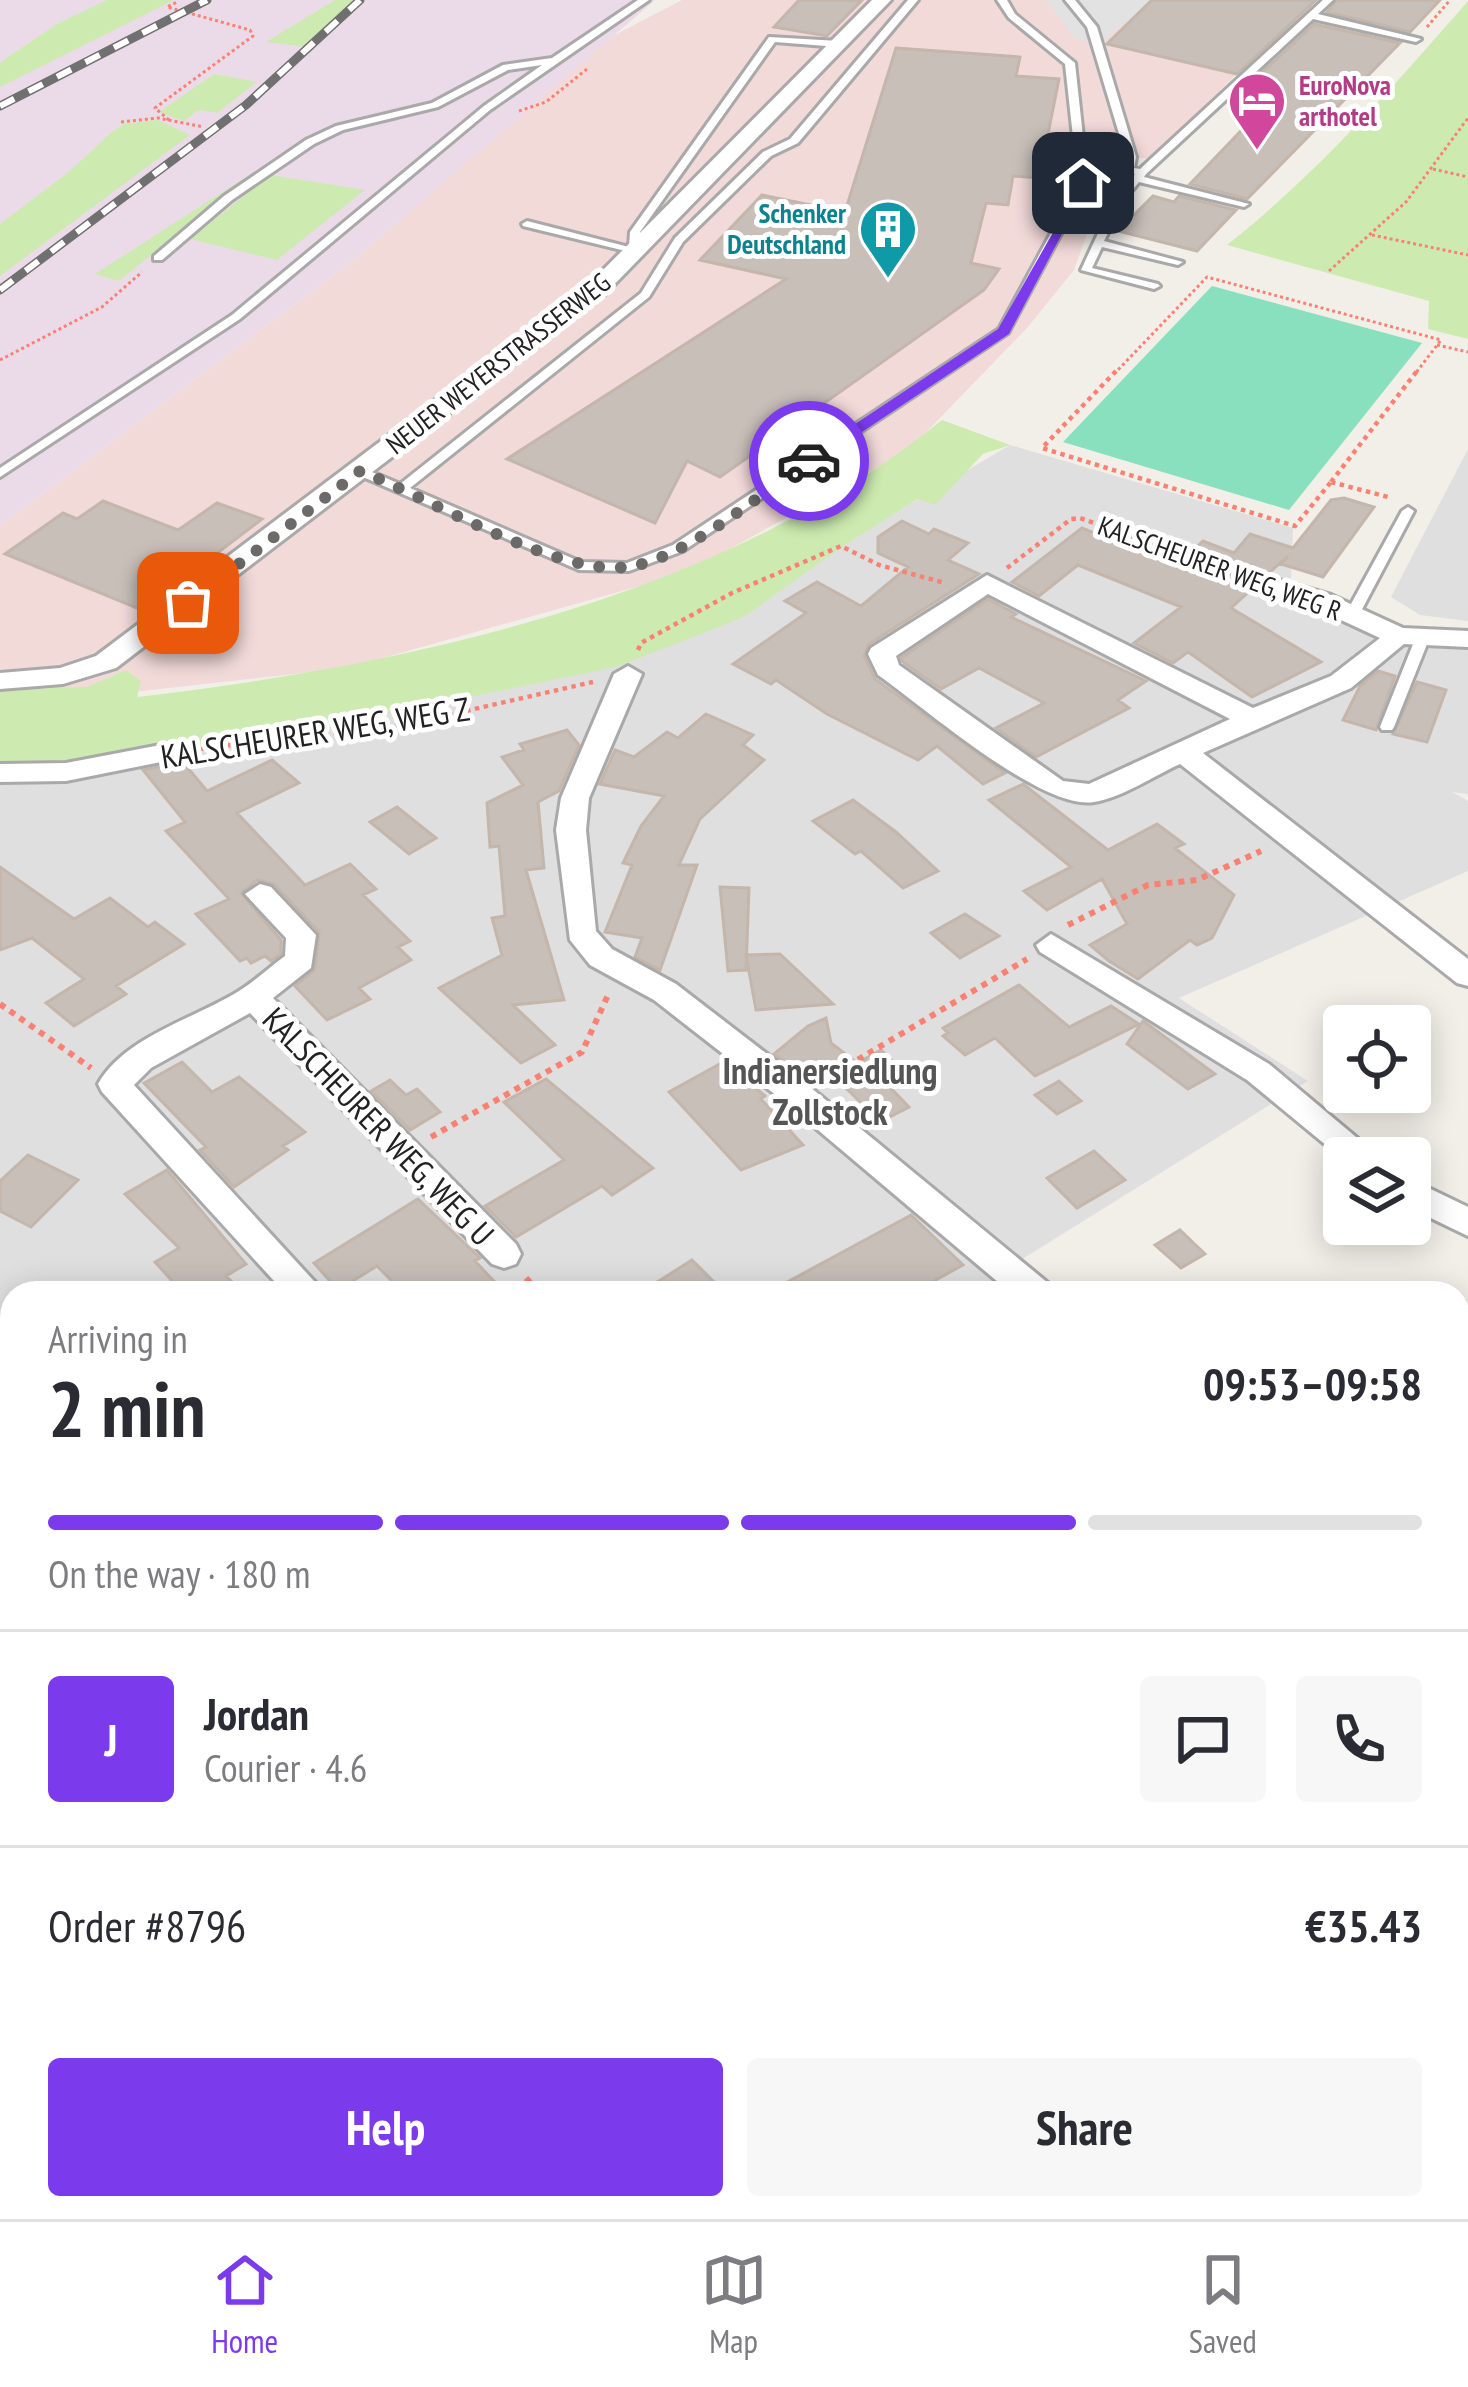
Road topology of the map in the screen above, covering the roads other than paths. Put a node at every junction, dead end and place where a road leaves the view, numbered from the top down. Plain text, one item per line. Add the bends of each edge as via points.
1 (644, 0) edge
2 (882, 0) edge
3 (914, 0) edge
4 (1002, 0) edge
5 (1070, 0) edge
6 (1328, 0) edge
7 (1313, 16) junction
8 (1416, 39) road end
9 (839, 44) junction
10 (555, 60) junction
11 (1139, 175) junction
12 (1244, 205) dead end
13 (527, 224) dead end
14 (1098, 243) junction
15 (634, 252) junction
16 (158, 258) road end
17 (1178, 262) dead end
18 (1154, 286) dead end
19 (360, 471) junction
20 (0, 473) edge
21 (401, 489) junction
22 (1408, 511) road end
23 (1269, 585) road end
24 (1352, 615) junction
25 (1411, 635) junction
26 (1468, 639) edge
27 (628, 674) road end
28 (0, 681) edge
29 (1252, 719) junction
30 (1387, 727) dead end
31 (171, 752) road end
32 (1185, 753) junction
33 (0, 773) edge
34 (260, 894) dead end
35 (1052, 945) dead end
36 (1468, 975) edge
37 (253, 998) junction
38 (1338, 1137) edge
39 (1431, 1203) edge
40 (1468, 1223) edge
41 (504, 1254) dead end
42 (297, 1281) edge
43 (1021, 1281) edge

1 - 10 lane
2 - 9 street, NEUER WEYERSTRASSERWEG
3 - 21 lane via 794,141 767,154 679,240 645,295
4 - 21 lane via 1070,63 1083,183 1004,331 679,548 629,567 579,566
5 - 11 lane via 1092,27 1129,170
6 - 7 lane
7 - 8 lane
7 - 11 lane
9 - 15 street, NEUER WEYERSTRASSERWEG
9 - 15 lane via 772,40 635,232
10 - 16 lane via 506,67 435,105 310,142
10 - 20 lane via 236,317
11 - 12 lane
11 - 14 lane
13 - 15 lane
14 - 17 lane
14 - 18 lane via 1086,270
15 - 19 street, NEUER WEYERSTRASSERWEG via 597,290
19 - 21 lane
19 - 28 street, NEUER WEYERSTRASSERWEG via 106,662 63,676
22 - 24 lane
23 - 24 street, KALSCHEURER WEG, WEG R
24 - 25 street, KALSCHEURER WEG, WEG R
25 - 26 street, KALSCHEURER WEG, WEG R
25 - 29 street via 1341,682
25 - 30 lane
27 - 43 street via 584,766 572,830 580,933 602,957 664,992 799,1095
29 - 32 street
29 - 32 street via 979,589 881,654 888,669 1053,787 1094,794
31 - 33 street, KALSCHEURER WEG, WEG Z via 66,772
32 - 36 street
34 - 37 street, KALSCHEURER WEG, WEG U via 301,935 300,960
35 - 38 street via 1258,1072
37 - 41 street, KALSCHEURER WEG, WEG U
37 - 42 street via 140,1060 114,1084
39 - 40 street

